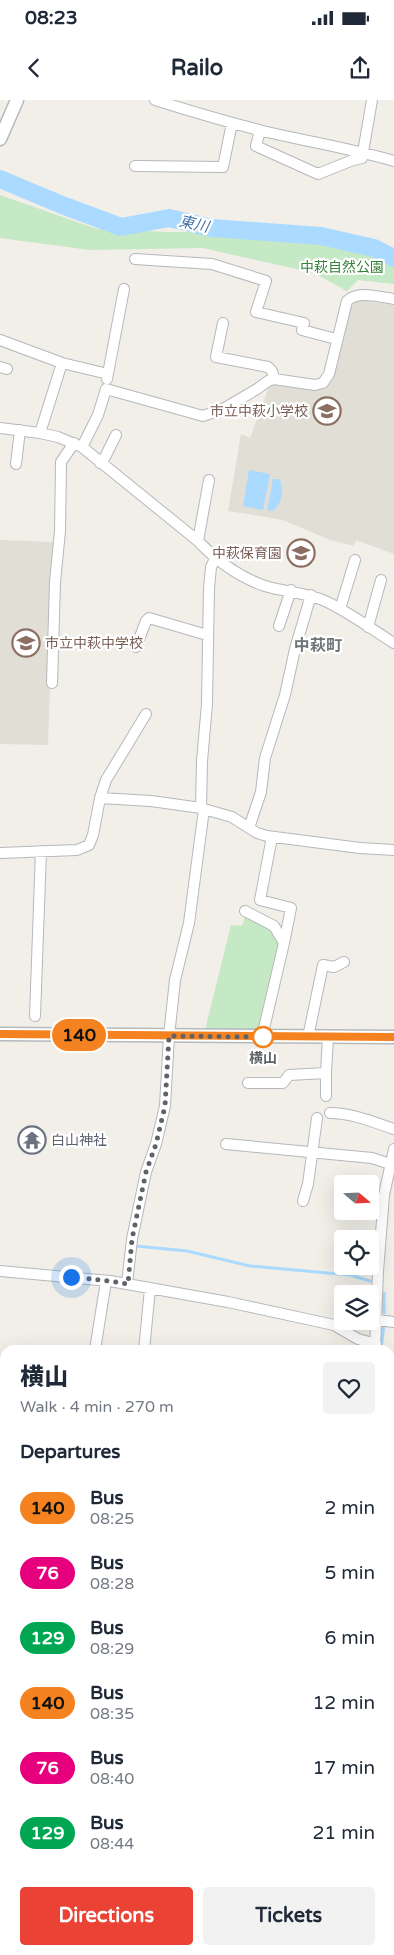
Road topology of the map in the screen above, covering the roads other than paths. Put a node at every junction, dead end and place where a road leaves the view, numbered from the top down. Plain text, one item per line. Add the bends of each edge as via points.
1 (17, 100) edge
2 (155, 100) edge
3 (372, 100) edge
4 (232, 123) junction
5 (260, 130) junction
6 (0, 139) edge
7 (364, 153) junction
8 (394, 161) edge
9 (135, 166) dead end
10 (135, 259) dead end
11 (124, 289) dead end
12 (394, 299) edge
13 (224, 323) dead end
14 (336, 338) junction
15 (0, 340) edge
16 (62, 363) junction
17 (108, 374) junction
18 (274, 379) junction
19 (106, 389) junction
20 (0, 428) edge
21 (20, 430) junction
22 (40, 433) junction
23 (116, 434) dead end
24 (78, 445) junction
25 (100, 463) junction
26 (16, 464) dead end
27 (209, 480) dead end
28 (198, 541) junction
29 (215, 559) junction
30 (355, 560) dead end
31 (381, 580) dead end
32 (290, 590) junction
33 (311, 595) junction
34 (340, 609) junction
35 (279, 626) dead end
36 (368, 627) junction
37 (207, 635) junction
38 (394, 643) edge
39 (136, 647) dead end
40 (52, 682) dead end
41 (146, 714) dead end
42 (100, 798) junction
43 (202, 808) junction
44 (249, 828) junction
45 (272, 837) junction
46 (394, 850) edge
47 (41, 851) junction
48 (0, 853) edge
49 (245, 911) dead end
50 (284, 943) junction
51 (344, 962) dead end
52 (36, 1016) dead end
53 (0, 1034) edge
54 (169, 1036) junction
55 (262, 1036) junction
56 (308, 1037) junction
57 (328, 1037) junction
58 (394, 1037) edge
59 (326, 1073) junction
60 (248, 1083) dead end
61 (326, 1096) dead end
62 (330, 1113) dead end
63 (317, 1118) dead end
64 (394, 1128) edge
65 (226, 1144) dead end
66 (394, 1149) edge
67 (313, 1152) junction
68 (390, 1164) junction
69 (303, 1201) dead end
70 (0, 1271) edge
71 (106, 1280) junction
72 (128, 1284) junction
73 (378, 1285) edge
74 (150, 1289) junction
75 (379, 1320) edge
76 (394, 1322) edge
77 (377, 1330) edge
78 (96, 1345) edge
79 (144, 1345) edge
80 (372, 1345) edge
81 (376, 1345) edge

1 - 6 street
2 - 4 street
3 - 7 street
4 - 5 street
4 - 9 street via 223,167
5 - 7 street
5 - 7 street via 256,146 318,174 362,158
7 - 8 street
10 - 14 street via 212,264 266,281 256,312 304,323 302,330
11 - 17 street
12 - 14 street via 361,295 350,298 344,307
13 - 18 street via 216,357 268,367
14 - 18 street via 329,374 323,383 315,385
15 - 16 street
16 - 17 street
16 - 22 street
17 - 19 street
18 - 19 street via 223,409 203,416
19 - 24 street via 98,415
20 - 21 street
21 - 22 street
21 - 26 street
22 - 24 street
23 - 25 street
24 - 25 street
24 - 40 street via 61,462
25 - 28 street
27 - 28 street
28 - 29 street
29 - 32 street via 265,586
29 - 37 street via 211,567
30 - 34 street
31 - 36 street
32 - 33 street
32 - 35 street
33 - 34 street
33 - 44 street
34 - 36 street
36 - 38 street
37 - 39 street via 149,618
37 - 43 street
41 - 42 street via 106,780
42 - 43 street
42 - 47 street via 89,845 78,850
43 - 44 street via 232,817
43 - 54 street via 189,923 175,980
44 - 45 street
45 - 46 street
45 - 50 street via 260,900 291,908
47 - 48 street
47 - 52 street
49 - 50 street via 274,926
50 - 55 street
51 - 56 street via 334,967 323,965
53 - 54 street
54 - 55 street
54 - 72 street via 165,1106 146,1172 132,1239
55 - 56 street
56 - 57 street
57 - 58 street
57 - 59 street
59 - 60 street via 289,1075 283,1083
59 - 61 street
62 - 64 street via 354,1116
63 - 67 street
65 - 67 street
66 - 68 street
67 - 68 street via 372,1158
67 - 69 street
68 - 73 street via 384,1195
70 - 71 street
71 - 72 street
71 - 78 street
72 - 74 street
74 - 79 street
74 - 80 street via 228,1302 334,1326
75 - 76 street
77 - 81 street

